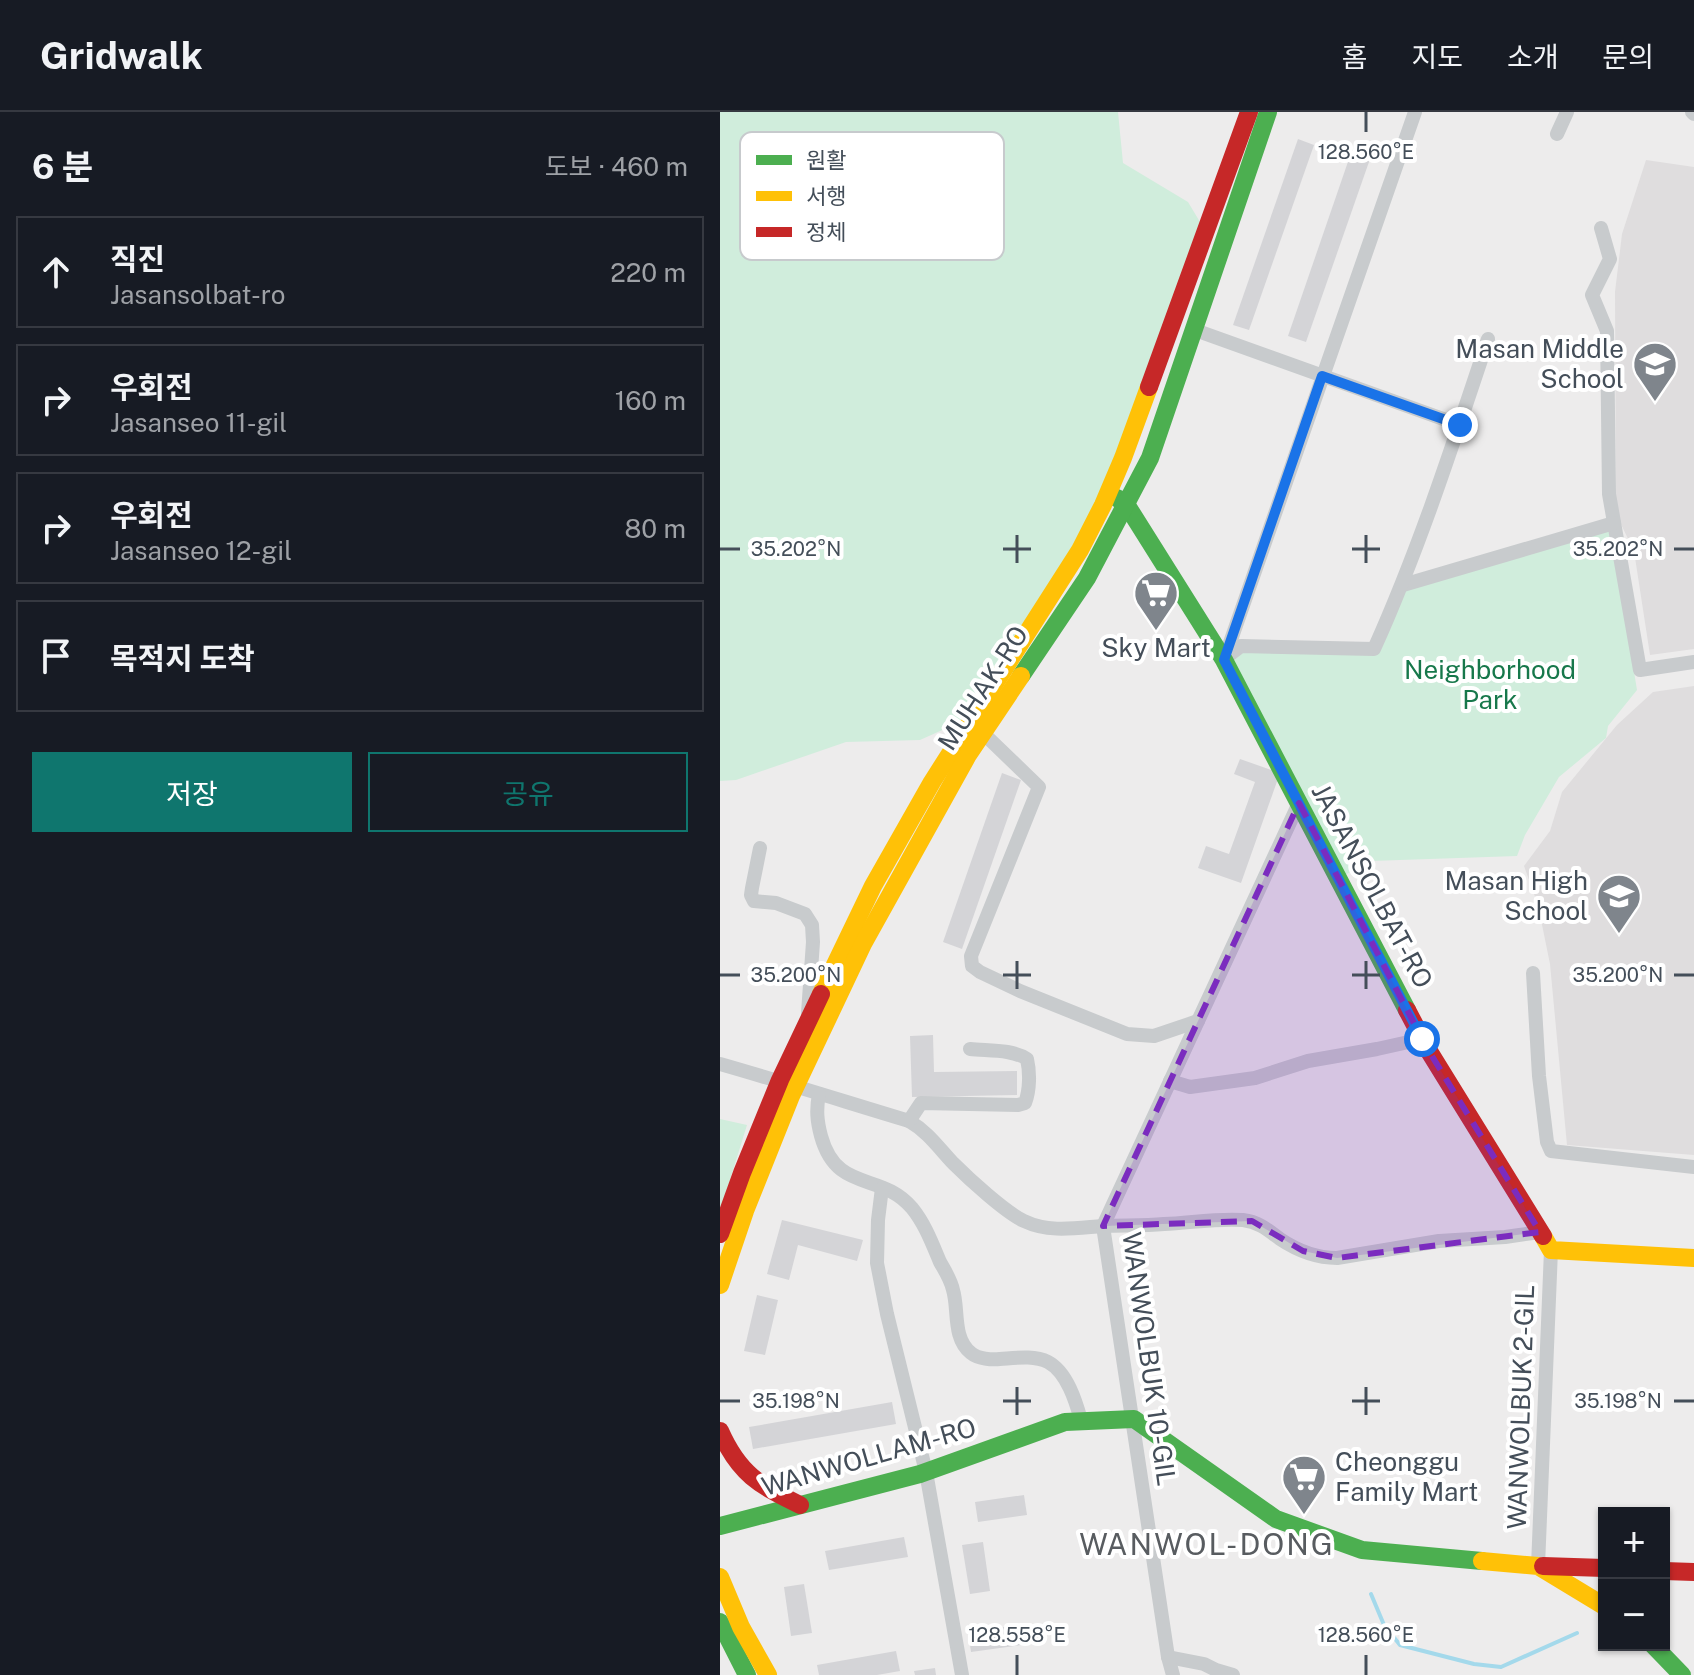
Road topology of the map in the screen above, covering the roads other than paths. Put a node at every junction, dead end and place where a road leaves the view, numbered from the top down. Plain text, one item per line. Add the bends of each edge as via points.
1 (1249, 112) edge
2 (1268, 112) edge
3 (1415, 112) edge
4 (1567, 112) edge
5 (1557, 134) dead end
6 (1601, 228) dead end
7 (1195, 330) junction
8 (1488, 339) dead end
9 (1322, 376) junction
10 (1460, 425) junction
11 (1108, 492) junction
12 (1126, 504) junction
13 (1614, 523) junction
14 (1403, 585) junction
15 (1224, 660) junction
16 (1694, 662) edge
17 (983, 733) junction
18 (1299, 803) junction
19 (760, 848) dead end
20 (1533, 973) dead end
21 (808, 1021) junction
22 (1198, 1021) junction
23 (1422, 1039) junction
24 (970, 1049) dead end
25 (720, 1064) edge
26 (1170, 1081) junction
27 (788, 1083) junction
28 (819, 1094) junction
29 (909, 1121) junction
30 (1694, 1167) edge
31 (882, 1188) junction
32 (1103, 1226) junction
33 (1540, 1232) junction
34 (720, 1234) edge
35 (1551, 1250) junction
36 (1694, 1258) edge
37 (720, 1285) edge
38 (1134, 1419) junction
39 (1081, 1420) junction
40 (720, 1431) edge
41 (926, 1472) junction
42 (800, 1505) junction
43 (720, 1526) edge
44 (1538, 1566) junction
45 (1598, 1568) edge
46 (1670, 1571) edge
47 (1694, 1572) edge
48 (720, 1577) edge
49 (1598, 1602) edge
50 (720, 1622) edge
51 (1659, 1651) edge
52 (720, 1656) edge
53 (1168, 1657) junction
54 (746, 1674) edge
55 (768, 1675) edge
56 (962, 1675) edge
57 (1173, 1675) edge
58 (1233, 1675) edge
59 (1682, 1675) edge

1 - 11 main road, MUHAK-RO
2 - 7 main road, MUHAK-RO
3 - 9 street
4 - 5 street
6 - 13 street via 1610,259 1592,295 1607,331
7 - 9 street
7 - 12 main road, MUHAK-RO via 1150,458
8 - 10 street
9 - 10 street
9 - 15 street
10 - 14 street
11 - 12 main road
11 - 21 main road, MUHAK-RO via 1080,550 907,823
12 - 15 main road, JASANSOLBAT-RO
12 - 17 main road, MUHAK-RO via 1087,578
13 - 14 street
13 - 16 street via 1640,670
14 - 15 street via 1374,649 1241,646
15 - 18 main road, JASANSOLBAT-RO
17 - 22 street via 1039,787 971,956 972,966 1127,1034 1154,1036
17 - 27 main road, MUHAK-RO
18 - 22 street, WANWOLBUK 10-GIL
18 - 23 main road, JASANSOLBAT-RO
19 - 21 street via 754,901 805,914 812,925
20 - 30 street via 1539,1076 1551,1151
21 - 27 main road, MUHAK-RO
22 - 26 street, WANWOLBUK 10-GIL
23 - 26 street via 1308,1061 1255,1078 1190,1087
23 - 33 main road, JASANSOLBAT-RO
24 - 29 street via 1027,1059 1025,1103 921,1103
25 - 27 street
26 - 32 street, WANWOLBUK 10-GIL
27 - 28 street
27 - 34 main road, MUHAK-RO via 742,1173
27 - 37 main road, MUHAK-RO
28 - 29 street
28 - 31 street via 816,1111 830,1160 850,1176
29 - 32 street via 1020,1219 1050,1228
31 - 39 street via 904,1200 926,1228 953,1289 958,1329 971,1354 1048,1362 1067,1383
31 - 41 street via 877,1263
32 - 33 street via 1252,1221 1320,1258
32 - 38 street, WANWOLBUK 10-GIL
33 - 35 main road, JASANSOLBAT-RO
35 - 36 main road
35 - 44 street, WANWOLBUK 2-GIL
38 - 39 main road, WANWOLLAM-RO
38 - 44 main road via 1276,1519 1362,1550
38 - 53 street, WANWOLBUK 10-GIL
39 - 41 main road, WANWOLLAM-RO
40 - 42 main road via 736,1464
41 - 42 main road, WANWOLLAM-RO
41 - 56 street
42 - 43 main road, WANWOLLAM-RO
44 - 45 main road
44 - 49 main road
46 - 47 main road
48 - 55 main road
50 - 54 main road
51 - 59 main road
52 - 54 main road
53 - 57 street, WANWOLBUK 10-GIL
53 - 58 street

